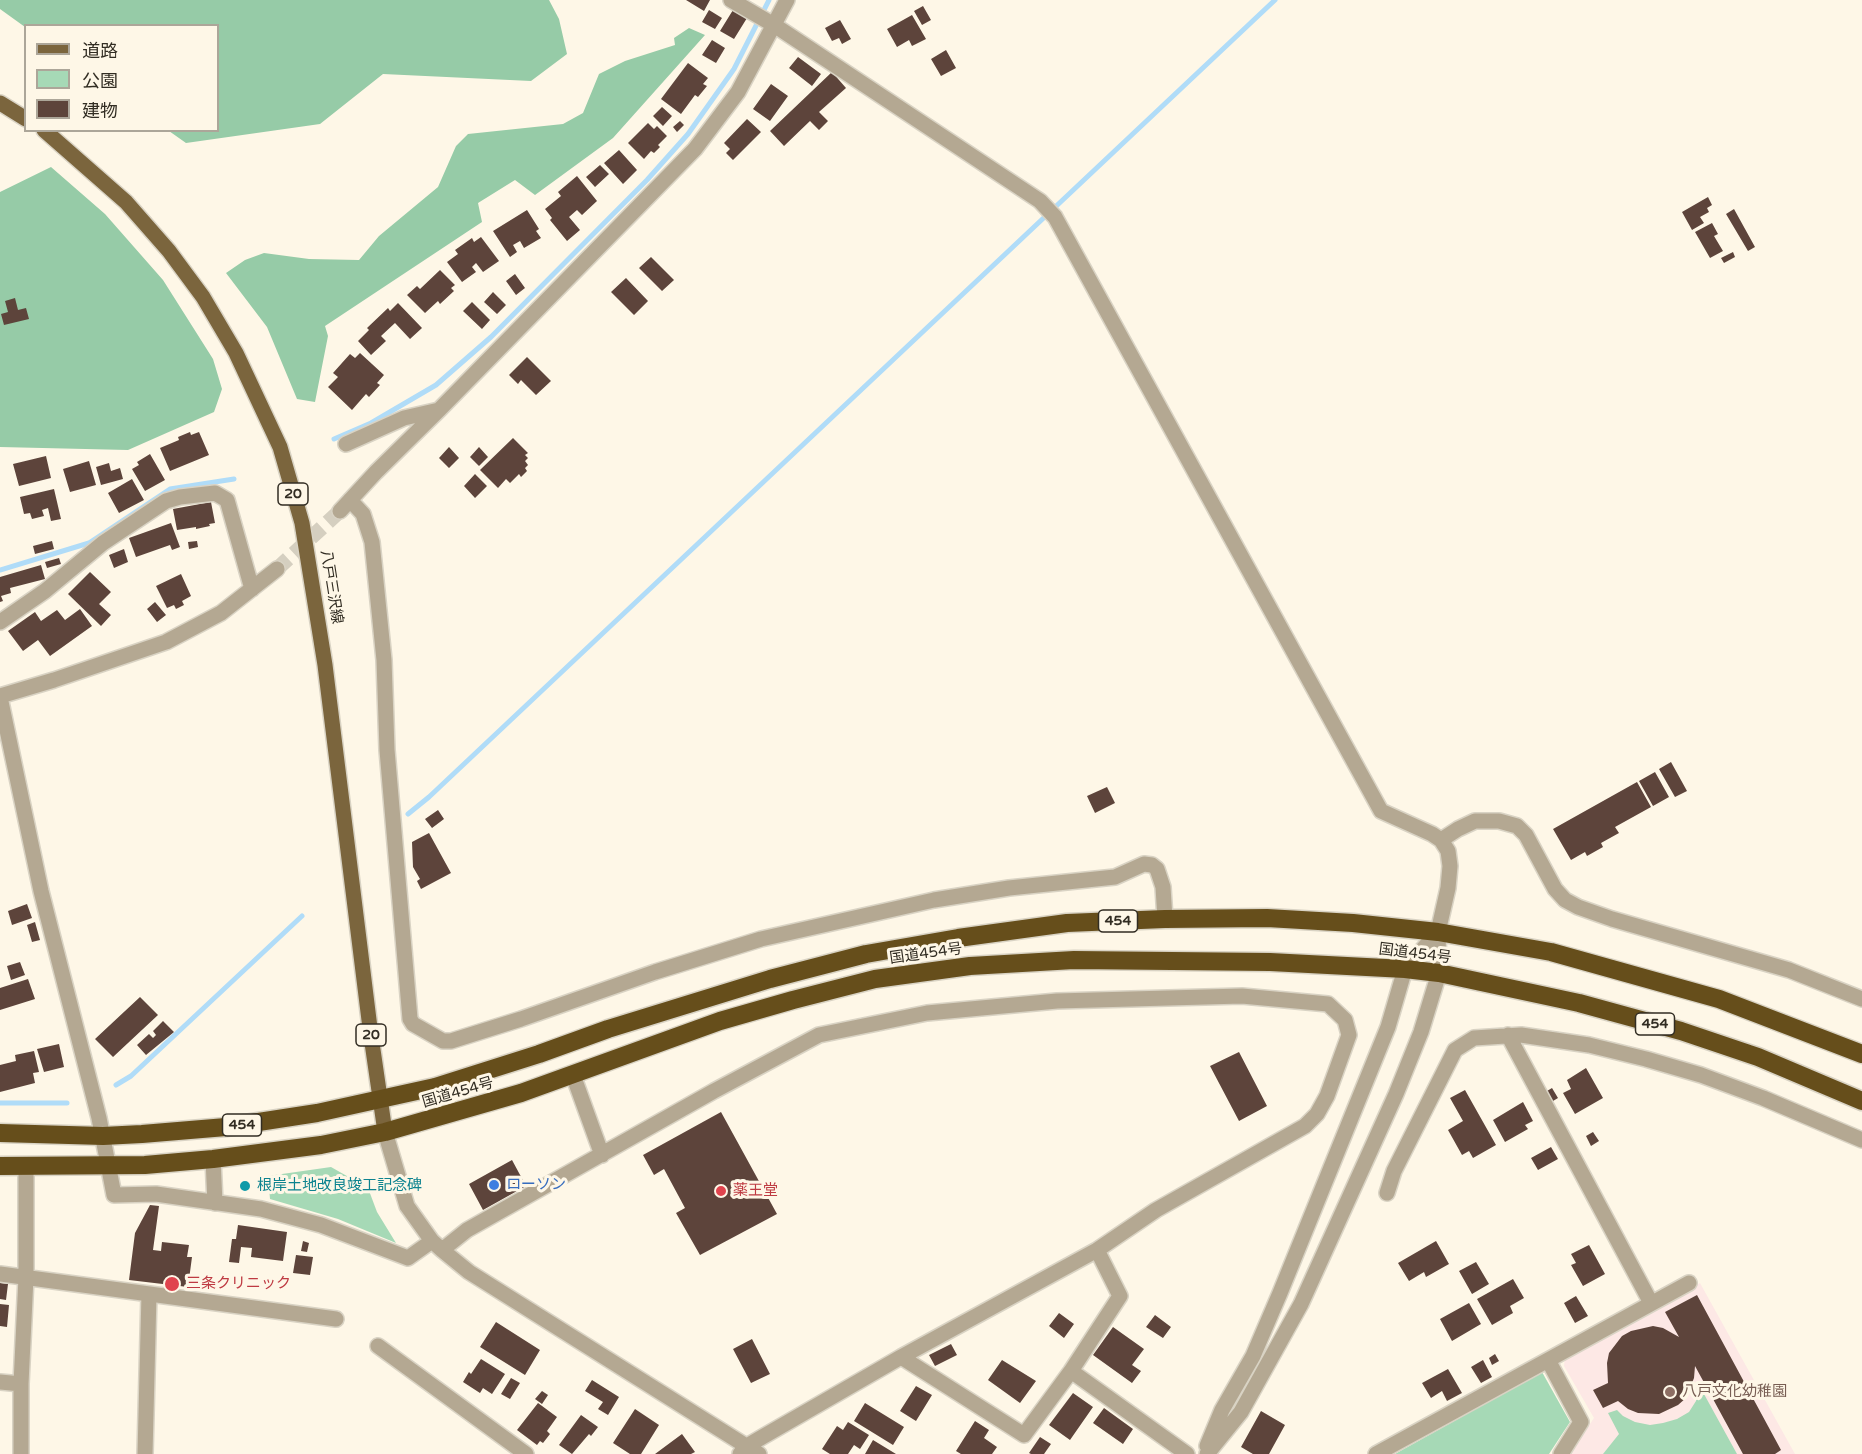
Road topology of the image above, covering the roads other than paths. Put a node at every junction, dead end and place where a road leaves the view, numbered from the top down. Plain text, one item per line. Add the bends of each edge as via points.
1 (731, 0) edge
2 (787, 0) edge
3 (774, 25) junction
4 (0, 103) edge
5 (24, 118) edge
6 (46, 132) edge
7 (439, 410) junction
8 (346, 444) dead end
9 (277, 569) tunnel mouth
10 (252, 590) junction
11 (0, 622) edge
12 (0, 697) edge
13 (1441, 840) junction
14 (1165, 919) junction
15 (1438, 932) junction
16 (1405, 969) junction
17 (1439, 973) junction
18 (1862, 999) edge
19 (1508, 1035) junction
20 (1862, 1054) edge
21 (573, 1075) junction
22 (380, 1101) junction
23 (1862, 1101) edge
24 (385, 1132) junction
25 (0, 1133) edge
26 (103, 1136) junction
27 (1862, 1140) edge
28 (602, 1155) junction
29 (213, 1159) junction
30 (0, 1166) edge
31 (26, 1166) junction
32 (109, 1166) junction
33 (1387, 1193) dead end
34 (215, 1203) junction
35 (437, 1245) junction
36 (1096, 1250) junction
37 (0, 1274) edge
38 (26, 1277) junction
39 (1689, 1282) dead end
40 (150, 1294) junction
41 (1651, 1303) junction
42 (336, 1319) dead end
43 (378, 1346) dead end
44 (901, 1357) junction
45 (1548, 1360) junction
46 (1071, 1371) junction
47 (0, 1382) edge
48 (21, 1384) junction
49 (748, 1451) edge
50 (21, 1454) edge
51 (145, 1454) edge
52 (526, 1454) edge
53 (1187, 1454) edge
54 (1205, 1454) edge
55 (1376, 1454) edge
56 (1561, 1454) edge

1 - 3 street
2 - 3 street
3 - 7 street via 738,92 694,149
3 - 13 street via 1040,201 1055,217 1381,811
4 - 5 main road
6 - 22 main road, 八戸三沢線 / 20 via 126,202 203,297 236,353 280,447 302,523 325,665
7 - 8 street via 404,418
7 - 14 street via 345,505 363,514 372,542 413,1024 443,1041 451,1041 761,939 934,900 1114,877 1144,864 1157,869 1163,887
9 - 10 street
10 - 11 street via 226,500 215,493 180,497 166,501 103,543
10 - 12 street via 221,613 166,642
12 - 26 street via 41,891
13 - 15 street via 1448,851 1450,866
13 - 18 street via 1475,821 1517,826 1526,835 1555,889 1578,907 1789,970
14 - 15 highway, 国道454号 / 454 via 1267,918
14 - 22 highway, 国道454号 / 454 via 1067,923 866,954 770,979 435,1087
15 - 16 street
15 - 17 street
15 - 20 highway, 国道454号 / 454 via 1551,952 1719,999
16 - 17 highway, 国道454号 / 454
16 - 21 highway, 国道454号 / 454 via 1166,959 970,966 875,979 793,999 720,1021
16 - 54 street via 1388,1027 1280,1293 1222,1410
17 - 23 highway, 国道454号 / 454 via 1579,1003 1681,1031 1758,1057
17 - 54 street via 1396,1095 1301,1304 1241,1412
19 - 27 street via 1590,1045 1690,1072
19 - 33 street via 1474,1038 1455,1050 1394,1171
19 - 41 street
21 - 24 highway, 国道454号 / 454
21 - 28 street
22 - 24 main road, 八戸三沢線 / 20
22 - 26 highway, 国道454号 / 454 via 226,1127
24 - 29 highway, 国道454号 / 454
24 - 35 street via 407,1206
25 - 26 highway, 国道454号 / 454
26 - 32 street
28 - 35 street
28 - 36 street via 819,1035 927,1013 1057,1001 1242,996 1328,1004 1345,1020 1350,1035 1317,1114 1305,1126 1156,1210
29 - 32 highway, 国道454号 / 454
29 - 34 street
30 - 31 highway, 国道454号 / 454
31 - 32 highway, 国道454号 / 454
31 - 38 street
32 - 34 street via 114,1196 156,1194
34 - 35 street via 261,1209 321,1225 408,1258
35 - 49 street via 469,1272
36 - 44 street
36 - 46 street via 1120,1296
37 - 38 street
38 - 40 street
38 - 48 street
39 - 41 street
40 - 42 street
40 - 51 street
41 - 45 street
43 - 52 street
44 - 46 street via 1024,1435
44 - 49 street
45 - 55 street
45 - 56 street via 1581,1422
46 - 53 street
47 - 48 street
48 - 50 street

